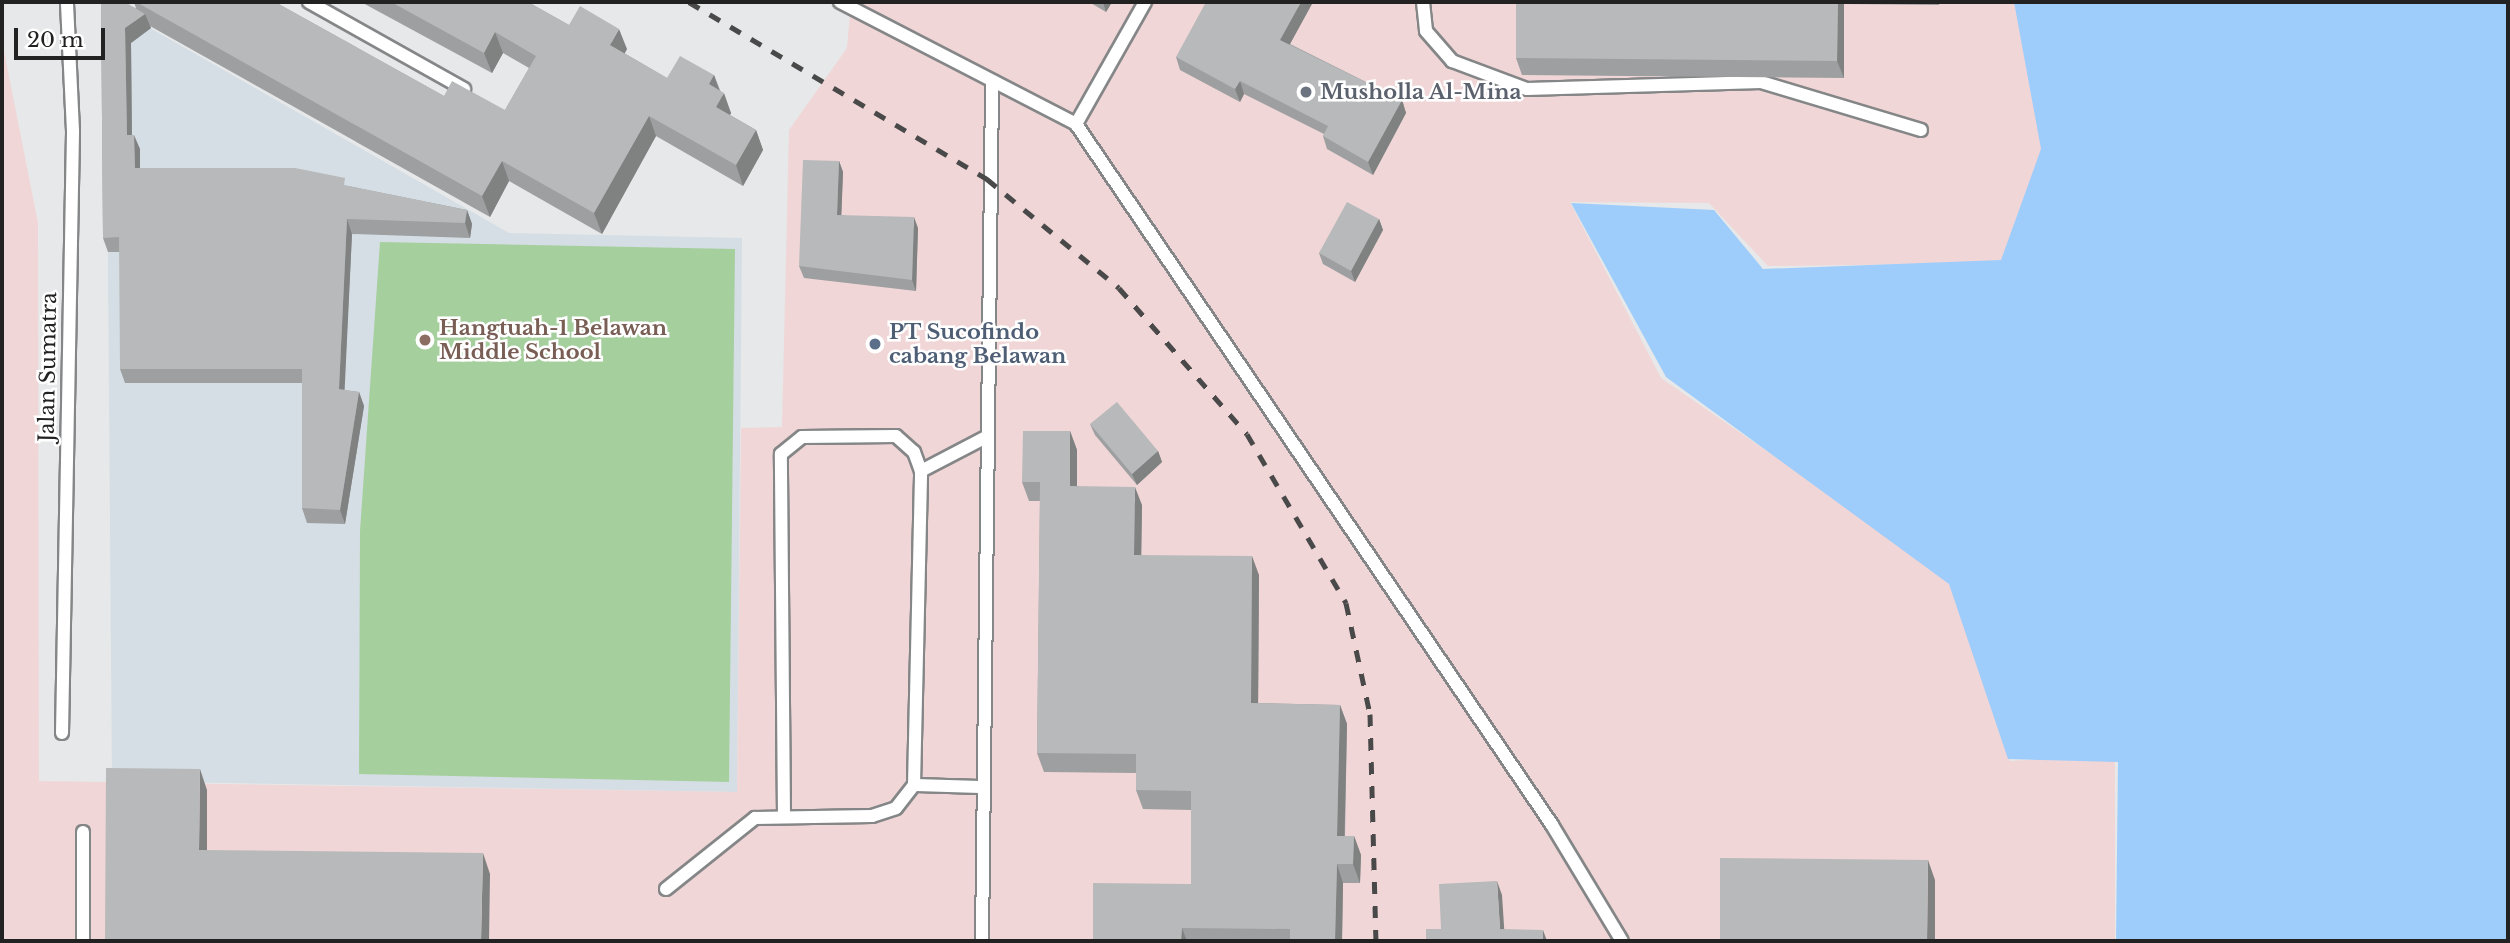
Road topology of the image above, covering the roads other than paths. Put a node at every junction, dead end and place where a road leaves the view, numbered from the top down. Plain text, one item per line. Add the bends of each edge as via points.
1 (67, 2) edge
2 (309, 2) edge
3 (840, 2) edge
4 (1145, 2) edge
5 (1423, 2) edge
6 (992, 85) junction
7 (481, 98) edge
8 (1076, 124) junction
9 (1921, 130) dead end
10 (984, 438) junction
11 (921, 471) junction
12 (62, 733) dead end
13 (914, 785) junction
14 (982, 787) junction
15 (784, 816) junction
16 (83, 832) dead end
17 (666, 889) dead end
18 (83, 941) edge
19 (982, 941) edge
20 (1622, 941) edge

1 - 12 lane, Jalan Sumatra via 73,131
2 - 7 lane
3 - 6 lane
4 - 8 lane
5 - 9 lane via 1426,31 1452,61 1527,89 1761,82
6 - 8 lane
6 - 10 lane
8 - 20 lane via 1552,825
10 - 11 lane
10 - 14 lane
11 - 13 lane
11 - 15 lane via 914,452 896,436 802,438 781,454
13 - 14 lane
13 - 15 lane via 896,808 872,816
14 - 19 lane
15 - 17 lane via 755,818
16 - 18 lane

